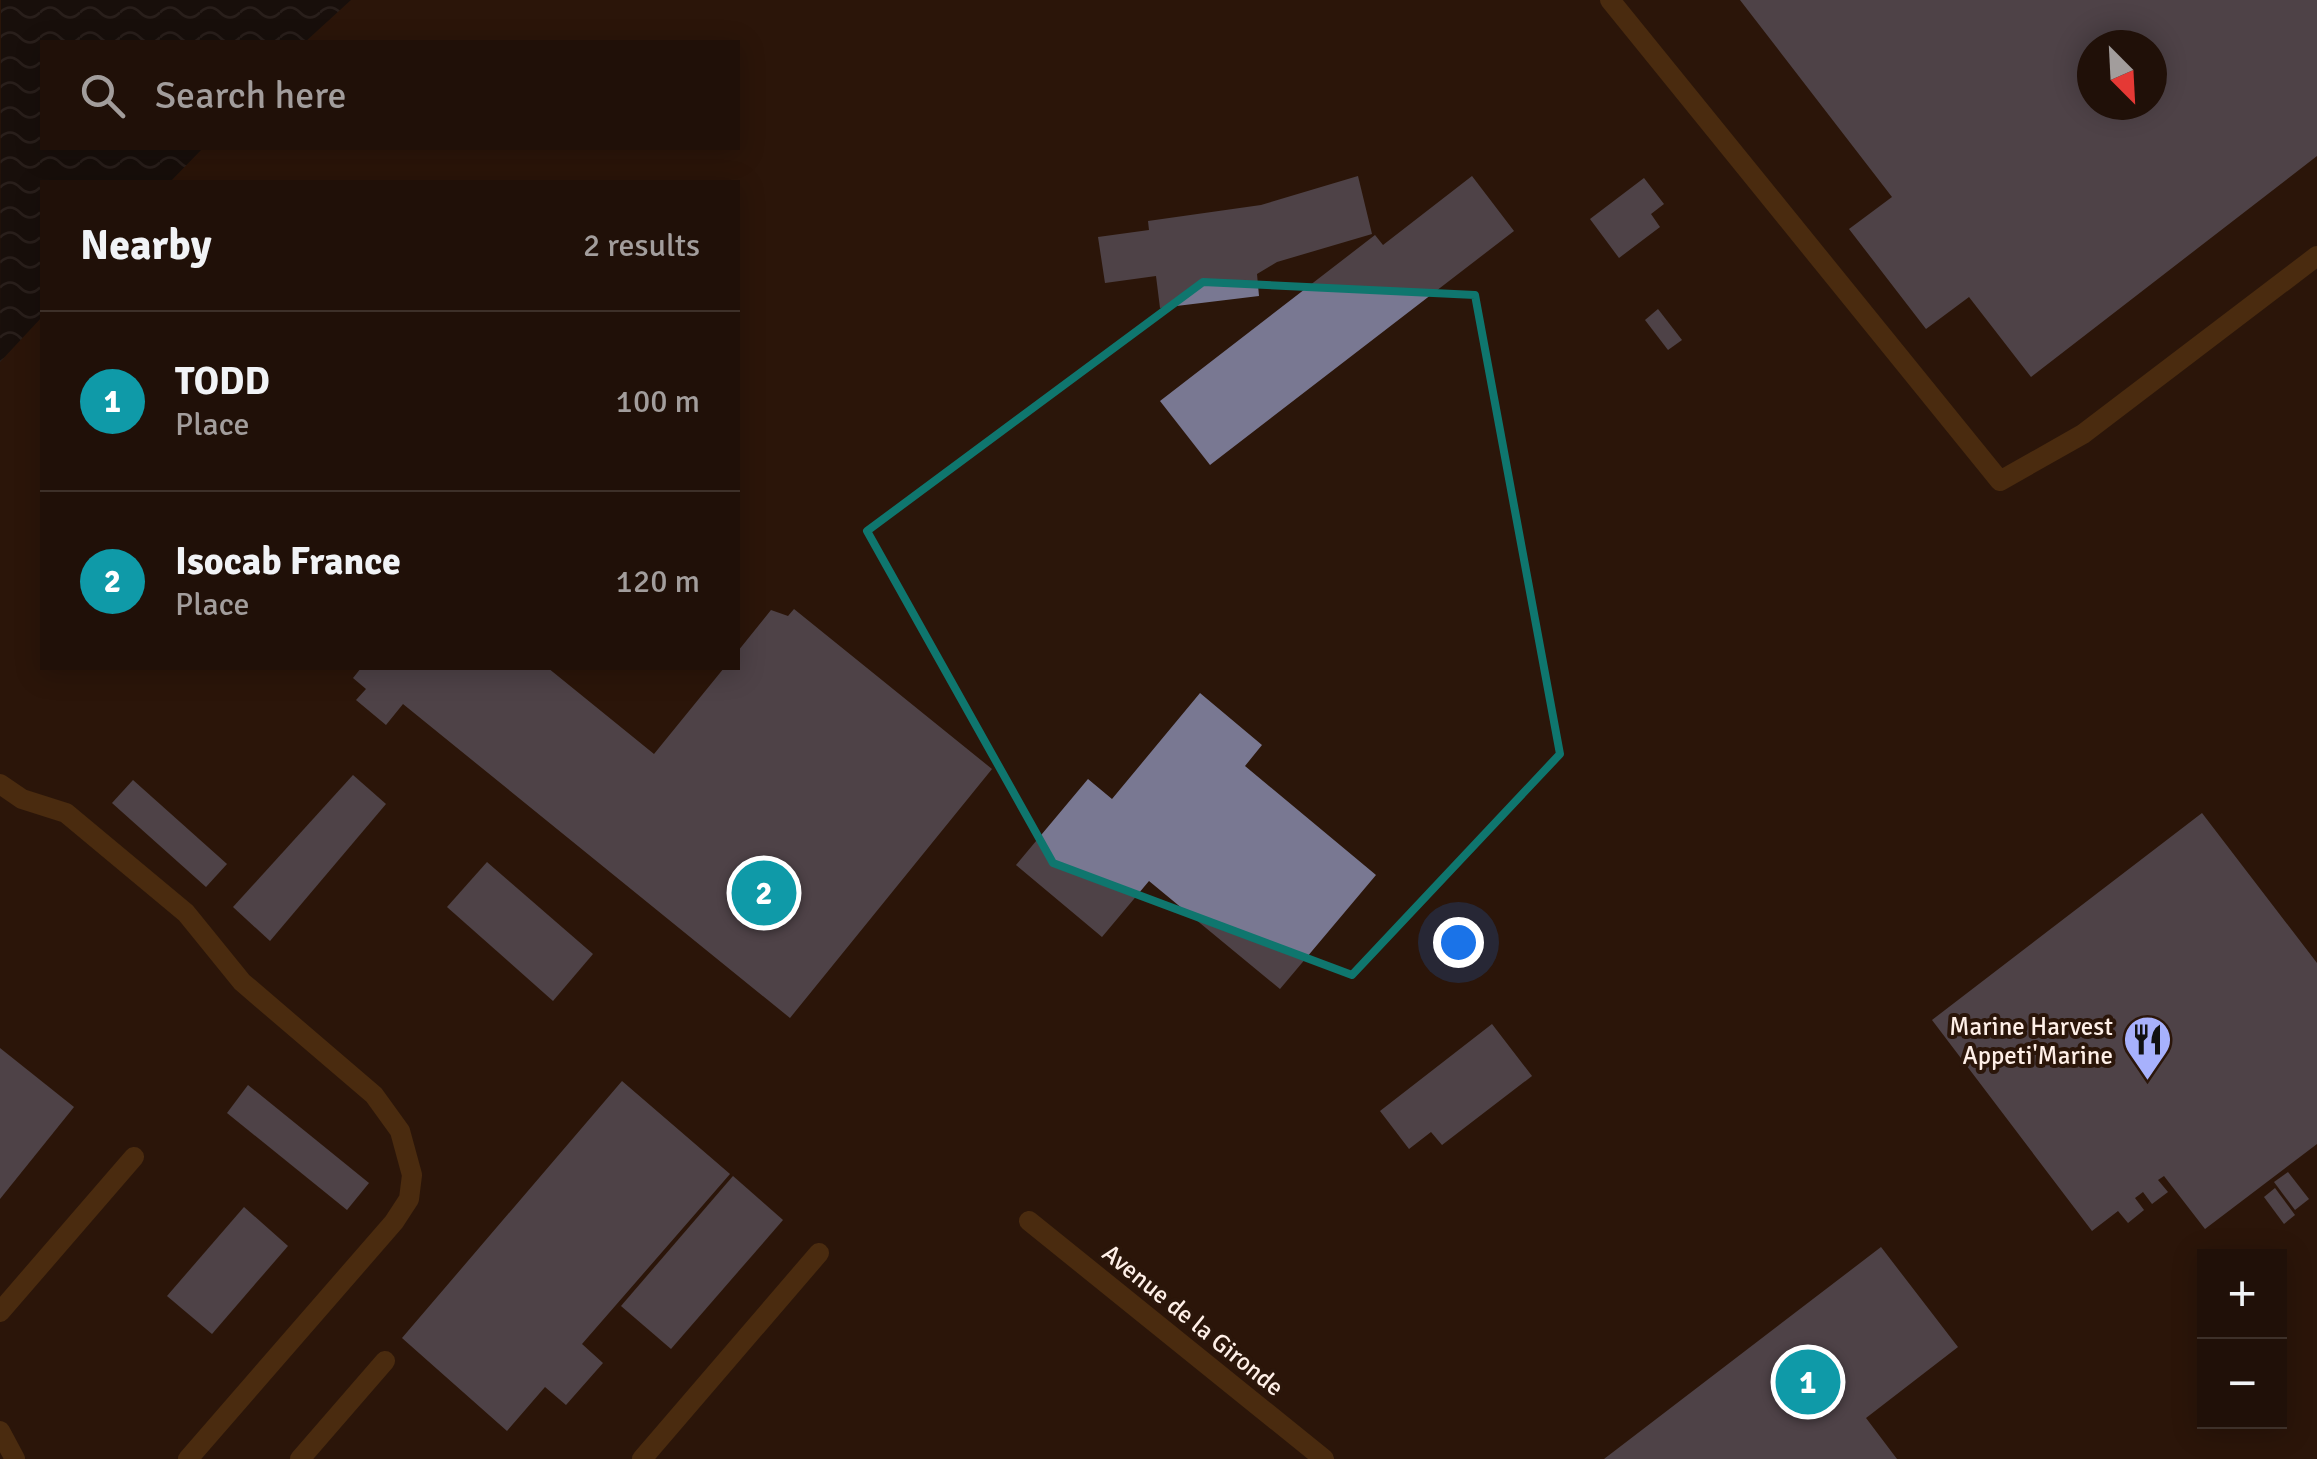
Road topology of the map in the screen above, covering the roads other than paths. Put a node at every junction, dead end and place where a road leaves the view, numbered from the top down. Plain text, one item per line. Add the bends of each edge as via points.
1 (1610, 0) edge
2 (2317, 256) edge
3 (0, 784) edge
4 (134, 1156) dead end
5 (1029, 1221) dead end
6 (819, 1253) dead end
7 (0, 1312) edge
8 (385, 1360) dead end
9 (0, 1431) edge
10 (15, 1459) edge
11 (188, 1459) edge
12 (300, 1459) edge
13 (642, 1459) edge
14 (1324, 1459) edge

1 - 2 lane via 2000,481 2083,434
3 - 11 lane via 66,813 186,913 242,982 374,1095 394,1119 410,1160 409,1199 394,1222
4 - 7 lane
5 - 14 lane, Avenue de la Gironde
6 - 13 lane
8 - 12 lane
9 - 10 lane

